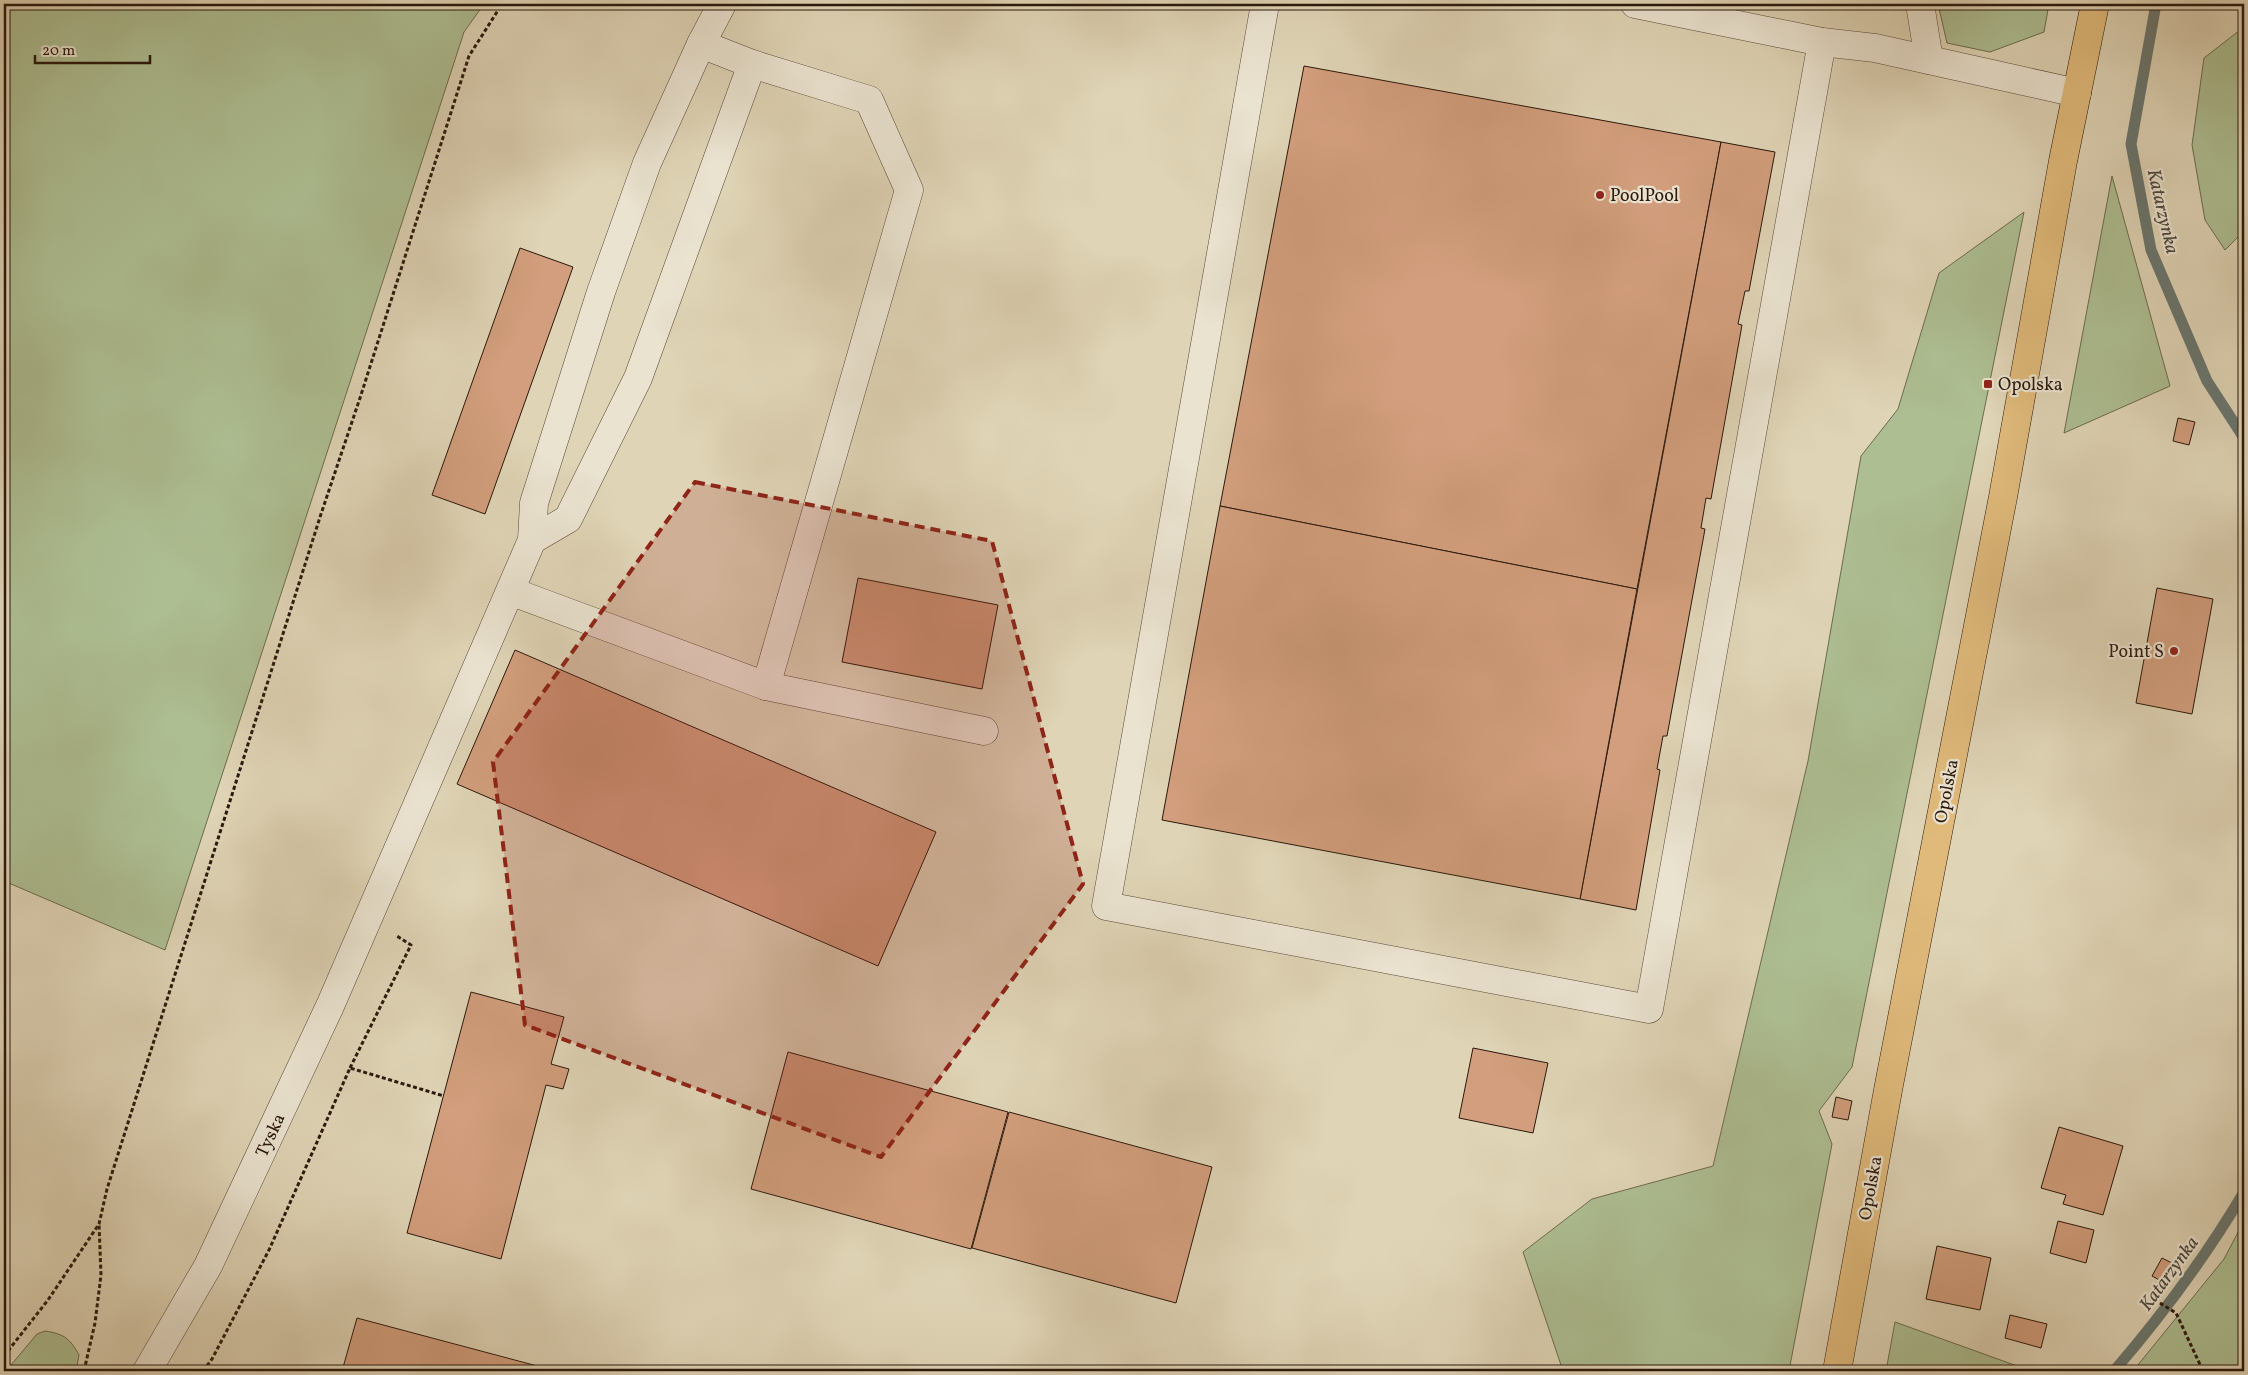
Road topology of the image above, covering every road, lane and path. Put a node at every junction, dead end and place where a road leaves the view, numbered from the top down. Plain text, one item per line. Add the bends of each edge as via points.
1 (502, 4) edge
2 (722, 4) edge
3 (1265, 4) edge
4 (1635, 4) edge
5 (1920, 4) edge
6 (2095, 4) edge
7 (1822, 42) junction
8 (701, 44) junction
9 (1929, 60) junction
10 (752, 64) junction
11 (2077, 93) junction
12 (532, 540) junction
13 (510, 591) junction
14 (766, 686) junction
15 (984, 731) dead end
16 (369, 917) junction
17 (350, 1068) junction
18 (444, 1096) dead end
19 (99, 1224) junction
20 (2160, 1303) dead end
21 (4, 1356) edge
22 (149, 1370) edge
23 (84, 1371) edge
24 (203, 1371) edge
25 (1837, 1371) edge
26 (2203, 1371) edge

1 - 19 path via 466,65 107,1189
2 - 8 street
3 - 7 street via 1106,906 1649,1009
4 - 7 street
5 - 9 street
6 - 11 main road, Opolska
7 - 9 street via 1875,48
8 - 10 street
8 - 12 street via 647,163 601,292 534,503
9 - 11 street
10 - 12 street via 638,378 568,519
10 - 14 street via 869,100 909,190
11 - 25 main road, Opolska
12 - 13 street, Tyska
13 - 14 street
13 - 16 street, Tyska
14 - 15 street
16 - 17 path via 411,945
16 - 22 street, Tyska via 208,1266
17 - 18 path
17 - 24 path via 269,1250
19 - 21 path via 48,1300
19 - 23 path via 101,1275
20 - 26 path via 2176,1313

